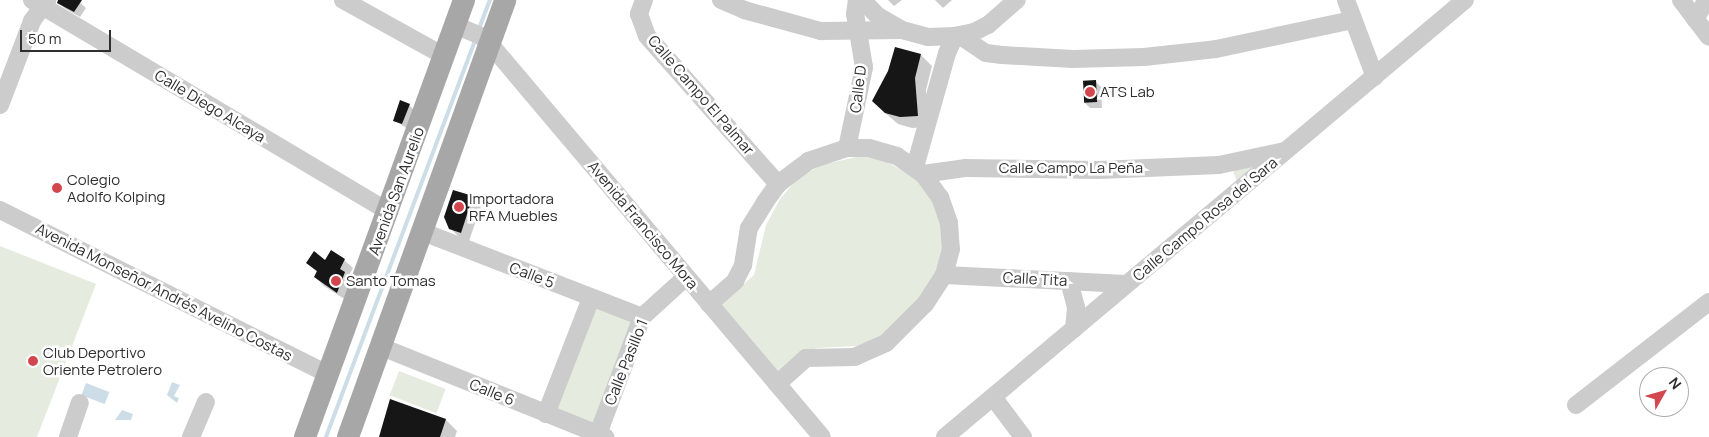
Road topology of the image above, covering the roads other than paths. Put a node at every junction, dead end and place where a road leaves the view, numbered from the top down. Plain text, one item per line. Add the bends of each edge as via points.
1 (343, 0) edge
2 (464, 0) edge
3 (505, 0) edge
4 (644, 0) edge
5 (721, 0) edge
6 (858, 0) edge
7 (862, 0) edge
8 (1017, 0) edge
9 (1346, 0) edge
10 (1465, 0) edge
11 (1680, 0) edge
12 (1707, 0) edge
13 (40, 2) edge
14 (1695, 19) junction
15 (1353, 20) junction
16 (988, 25) junction
17 (459, 27) junction
18 (902, 30) junction
19 (857, 32) junction
20 (957, 36) junction
21 (1709, 37) edge
22 (486, 40) junction
23 (1002, 55) junction
24 (444, 56) junction
25 (1375, 77) junction
26 (0, 105) edge
27 (847, 148) junction
28 (1288, 150) junction
29 (1219, 165) junction
30 (919, 170) junction
31 (778, 184) junction
32 (1233, 194) junction
33 (0, 210) edge
34 (389, 212) junction
35 (423, 232) junction
36 (944, 275) junction
37 (686, 277) junction
38 (1069, 281) junction
39 (1126, 284) junction
40 (591, 298) junction
41 (1709, 302) edge
42 (710, 304) junction
43 (642, 317) junction
44 (1074, 329) junction
45 (380, 346) junction
46 (328, 374) junction
47 (777, 384) junction
48 (993, 397) junction
49 (206, 402) dead end
50 (80, 404) dead end
51 (1576, 405) dead end
52 (546, 414) junction
53 (569, 431) edge
54 (601, 436) edge
55 (68, 437) edge
56 (191, 437) edge
57 (305, 437) edge
58 (348, 437) edge
59 (822, 437) edge
60 (945, 437) edge
61 (1024, 437) edge

1 - 24 street
2 - 17 main road, Avenida San Aurelio
3 - 22 main road
4 - 31 street, Calle Campo El Palmar via 639,14 647,36
5 - 19 street via 744,10 821,30
6 - 19 street, Calle D
7 - 18 street via 878,16
8 - 16 street
9 - 15 street
10 - 25 street, Calle Campo Rosa del Sara
11 - 14 street
12 - 14 street
13 - 26 street
13 - 34 street, Calle Diego Alcaya
14 - 21 street
15 - 23 street via 1216,49 1153,56 1073,59
15 - 25 street
16 - 20 street
16 - 23 street via 987,41
17 - 22 street, Avenida Francisco Mora
17 - 24 main road, Avenida San Aurelio
18 - 19 street
18 - 20 street via 928,37
19 - 27 street, Calle D via 864,67
20 - 23 street via 972,46
20 - 30 street via 947,53
22 - 35 main road
22 - 37 street, Avenida Francisco Mora
24 - 34 main road, Avenida San Aurelio
25 - 28 street, Calle Campo Rosa del Sara
27 - 30 street via 869,148 897,156
27 - 31 street via 808,161
28 - 29 street, Calle Campo La Peña
28 - 32 street, Calle Campo Rosa del Sara
29 - 30 street, Calle Campo La Peña via 1099,170
29 - 32 street via 1232,177
30 - 36 street via 940,197 949,223 951,249
31 - 42 street via 749,228 743,265 735,281
32 - 39 street, Calle Campo Rosa del Sara
33 - 46 street, Avenida Monseñor Andrés Avelino Costas
34 - 46 main road, Avenida San Aurelio
35 - 40 street, Calle 5
35 - 45 main road
36 - 38 street, Calle Tita
36 - 47 street via 924,304 886,343 855,357 806,358
37 - 42 street, Avenida Francisco Mora
37 - 43 street, Calle Pasillo 1
38 - 39 street, Calle Tita
38 - 44 street via 1076,307
39 - 44 street, Calle Campo Rosa del Sara
40 - 43 street, Calle 5
40 - 52 street
41 - 51 street
42 - 47 street, Avenida Francisco Mora
43 - 54 street, Calle Pasillo 1
44 - 48 street, Calle Campo Rosa del Sara
45 - 52 street, Calle 6
45 - 58 main road
46 - 57 main road, Avenida San Aurelio
47 - 59 street, Avenida Francisco Mora
48 - 60 street, Calle Campo Rosa del Sara
48 - 61 street
49 - 56 street
50 - 55 street
52 - 53 street, Calle 6
53 - 54 street, Calle 6

